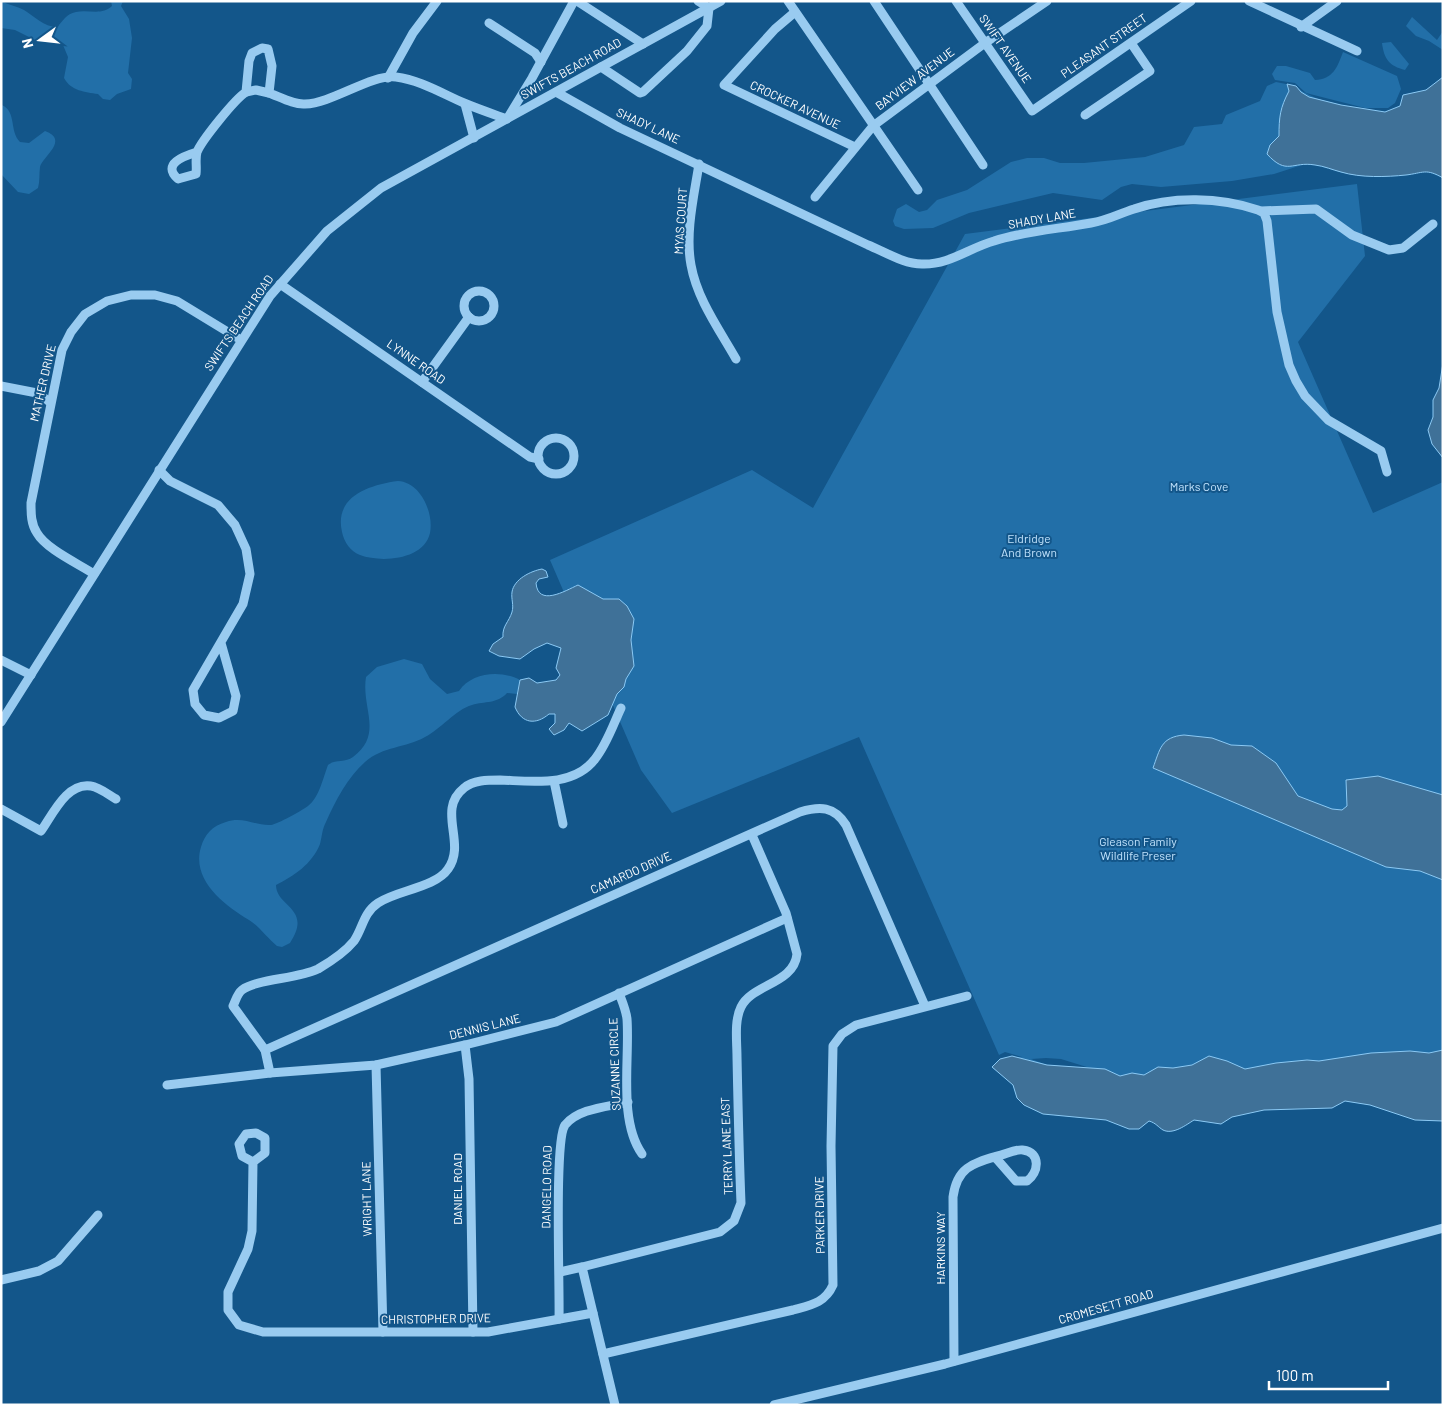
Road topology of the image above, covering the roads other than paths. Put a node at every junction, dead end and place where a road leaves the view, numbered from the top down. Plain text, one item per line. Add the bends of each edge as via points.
1 (438, 1) edge
2 (576, 1) edge
3 (698, 1) edge
4 (721, 1) edge
5 (788, 1) edge
6 (874, 1) edge
7 (956, 1) edge
8 (1191, 1) edge
9 (1248, 1) edge
10 (1337, 1) edge
11 (1042, 2) edge
12 (709, 8) junction
13 (795, 12) junction
14 (489, 23) dead end
15 (1301, 27) junction
16 (985, 43) junction
17 (1131, 43) junction
18 (643, 44) junction
19 (1357, 51) dead end
20 (541, 62) junction
21 (601, 67) junction
22 (388, 78) junction
23 (929, 83) junction
24 (246, 92) junction
25 (556, 92) junction
26 (269, 93) junction
27 (465, 104) junction
28 (1032, 111) joint
29 (1085, 115) dead end
30 (507, 119) junction
31 (873, 126) junction
32 (474, 138) junction
33 (855, 147) junction
34 (197, 152) dead end
35 (699, 164) junction
36 (984, 165) dead end
37 (918, 190) dead end
38 (816, 197) dead end
39 (1261, 211) junction
40 (1433, 224) dead end
41 (280, 284) junction
42 (469, 317) dead end
43 (241, 340) junction
44 (736, 359) dead end
45 (422, 382) junction
46 (1, 386) edge
47 (50, 402) junction
48 (539, 458) junction
49 (159, 470) junction
50 (1387, 472) dead end
51 (94, 574) junction
52 (221, 643) junction
53 (1, 660) edge
54 (31, 675) junction
55 (621, 708) dead end
56 (1, 722) edge
57 (554, 781) junction
58 (116, 799) dead end
59 (1, 809) edge
60 (562, 824) dead end
61 (752, 835) junction
62 (787, 918) junction
63 (619, 993) junction
64 (967, 996) dead end
65 (925, 1006) junction
66 (465, 1045) junction
67 (265, 1050) junction
68 (376, 1065) junction
69 (270, 1073) junction
70 (167, 1085) dead end
71 (628, 1102) junction
72 (642, 1154) dead end
73 (995, 1157) junction
74 (253, 1162) dead end
75 (98, 1215) dead end
76 (1443, 1228) edge
77 (582, 1267) junction
78 (560, 1272) junction
79 (1, 1280) edge
80 (593, 1313) junction
81 (559, 1319) junction
82 (383, 1332) junction
83 (473, 1332) junction
84 (603, 1354) junction
85 (954, 1362) junction
86 (615, 1405) edge
87 (774, 1405) edge

1 - 22 street via 413,33
2 - 18 street
2 - 20 street
3 - 12 street
4 - 12 street, SWIFTS BEACH ROAD
5 - 13 street
6 - 23 street
7 - 16 street, SWIFT AVENUE
8 - 17 street, PLEASANT STREET
9 - 15 street
10 - 15 street
11 - 16 street, BAYVIEW AVENUE
12 - 18 street, SWIFTS BEACH ROAD
12 - 21 street via 707,26 687,51 640,93
13 - 31 street
13 - 33 street, CROCKER AVENUE via 724,85
14 - 20 street via 535,53
15 - 19 street
16 - 23 street, BAYVIEW AVENUE
16 - 28 street, SWIFT AVENUE
17 - 28 street, PLEASANT STREET
17 - 29 street via 1150,71
18 - 21 street, SWIFTS BEACH ROAD
20 - 30 street
21 - 25 street, SWIFTS BEACH ROAD
22 - 26 street via 306,104
22 - 27 street via 396,77 436,90
23 - 31 street, BAYVIEW AVENUE
23 - 36 street
24 - 26 street
24 - 26 street via 249,61 252,53 262,48 268,50 272,66
24 - 34 street via 237,98
25 - 30 street, SWIFTS BEACH ROAD
25 - 35 street, SHADY LANE via 620,128
27 - 30 street
27 - 32 street
30 - 32 street, SWIFTS BEACH ROAD
31 - 33 street, BAYVIEW AVENUE
31 - 37 street
32 - 41 street, SWIFTS BEACH ROAD via 381,188 349,211
33 - 38 street, BAYVIEW AVENUE
35 - 39 street, SHADY LANE via 868,245 920,264 956,258 996,240 1106,220 1146,206 1210,200
35 - 44 street, MYAS COURT via 690,235 691,263 706,306
39 - 40 street, SHADY LANE via 1316,209 1352,235 1389,250 1403,248
39 - 50 street via 1268,226 1268,248 1282,341 1296,381 1305,396 1328,420 1381,451
41 - 43 street, SWIFTS BEACH ROAD
41 - 45 street, LYNNE ROAD
42 - 45 street
43 - 47 street, MATHER DRIVE via 177,301 155,295 131,295 107,301 85,314 70,332 62,350
43 - 49 street, SWIFTS BEACH ROAD
45 - 48 street, LYNNE ROAD via 530,457
46 - 47 street via 37,393
47 - 51 street, MATHER DRIVE via 31,503 32,520 37,534 48,544
48 - 48 street, LYNNE ROAD via 546,470 559,473 571,466 574,453 567,441 553,438 542,445
49 - 51 street, SWIFTS BEACH ROAD
49 - 52 street via 170,481 218,505 235,525 246,549 250,574 243,604
51 - 54 street, SWIFTS BEACH ROAD
52 - 52 street via 194,690 195,704 204,715 219,718 233,711 236,696
53 - 54 street
54 - 56 street, SWIFTS BEACH ROAD
55 - 57 street via 603,748 591,764
57 - 60 street
57 - 67 street via 483,781 465,787 451,805 454,858 443,874 378,903 362,920 354,940 318,969 292,978 250,985 240,991 234,1006
58 - 59 street via 93,786 80,786 70,791 41,831
61 - 62 street, TERRY LANE EAST
61 - 65 street, CAMARDO DRIVE via 800,812 816,808 830,810 840,817
61 - 67 street, CAMARDO DRIVE
62 - 63 street, DENNIS LANE
62 - 77 street, TERRY LANE EAST via 797,948 797,960 787,974 749,998 739,1010 737,1066 741,1202 734,1221 720,1232 708,1236
63 - 66 street, DENNIS LANE via 556,1022
63 - 71 street, SUZANNE CIRCLE via 627,1017
64 - 65 street, PARKER DRIVE
65 - 84 street, PARKER DRIVE via 856,1025 842,1034 833,1046 833,1285 829,1294 818,1303 793,1310
66 - 68 street, DENNIS LANE
66 - 83 street, DANIEL ROAD via 469,1079
67 - 69 street
68 - 69 street, DENNIS LANE
68 - 82 street, WRIGHT LANE
69 - 70 street, DENNIS LANE
71 - 72 street, SUZANNE CIRCLE via 631,1135
71 - 78 street, DANGELO ROAD via 575,1116 561,1132
73 - 73 street, HARKINS WAY via 1017,1150 1027,1151 1037,1164 1035,1174 1027,1181 1016,1181
73 - 85 street, HARKINS WAY via 968,1167 954,1187
74 - 82 street, CHRISTOPHER DRIVE via 252,1231 248,1249 228,1292 228,1310 239,1325 263,1332
75 - 79 street via 58,1261 39,1271
76 - 85 street, CROMESETT ROAD
77 - 78 street
77 - 80 street
78 - 81 street, DANGELO ROAD
80 - 81 street, CHRISTOPHER DRIVE
80 - 84 street
81 - 83 street, CHRISTOPHER DRIVE
82 - 83 street, CHRISTOPHER DRIVE
84 - 86 street
85 - 87 street, CROMESETT ROAD

